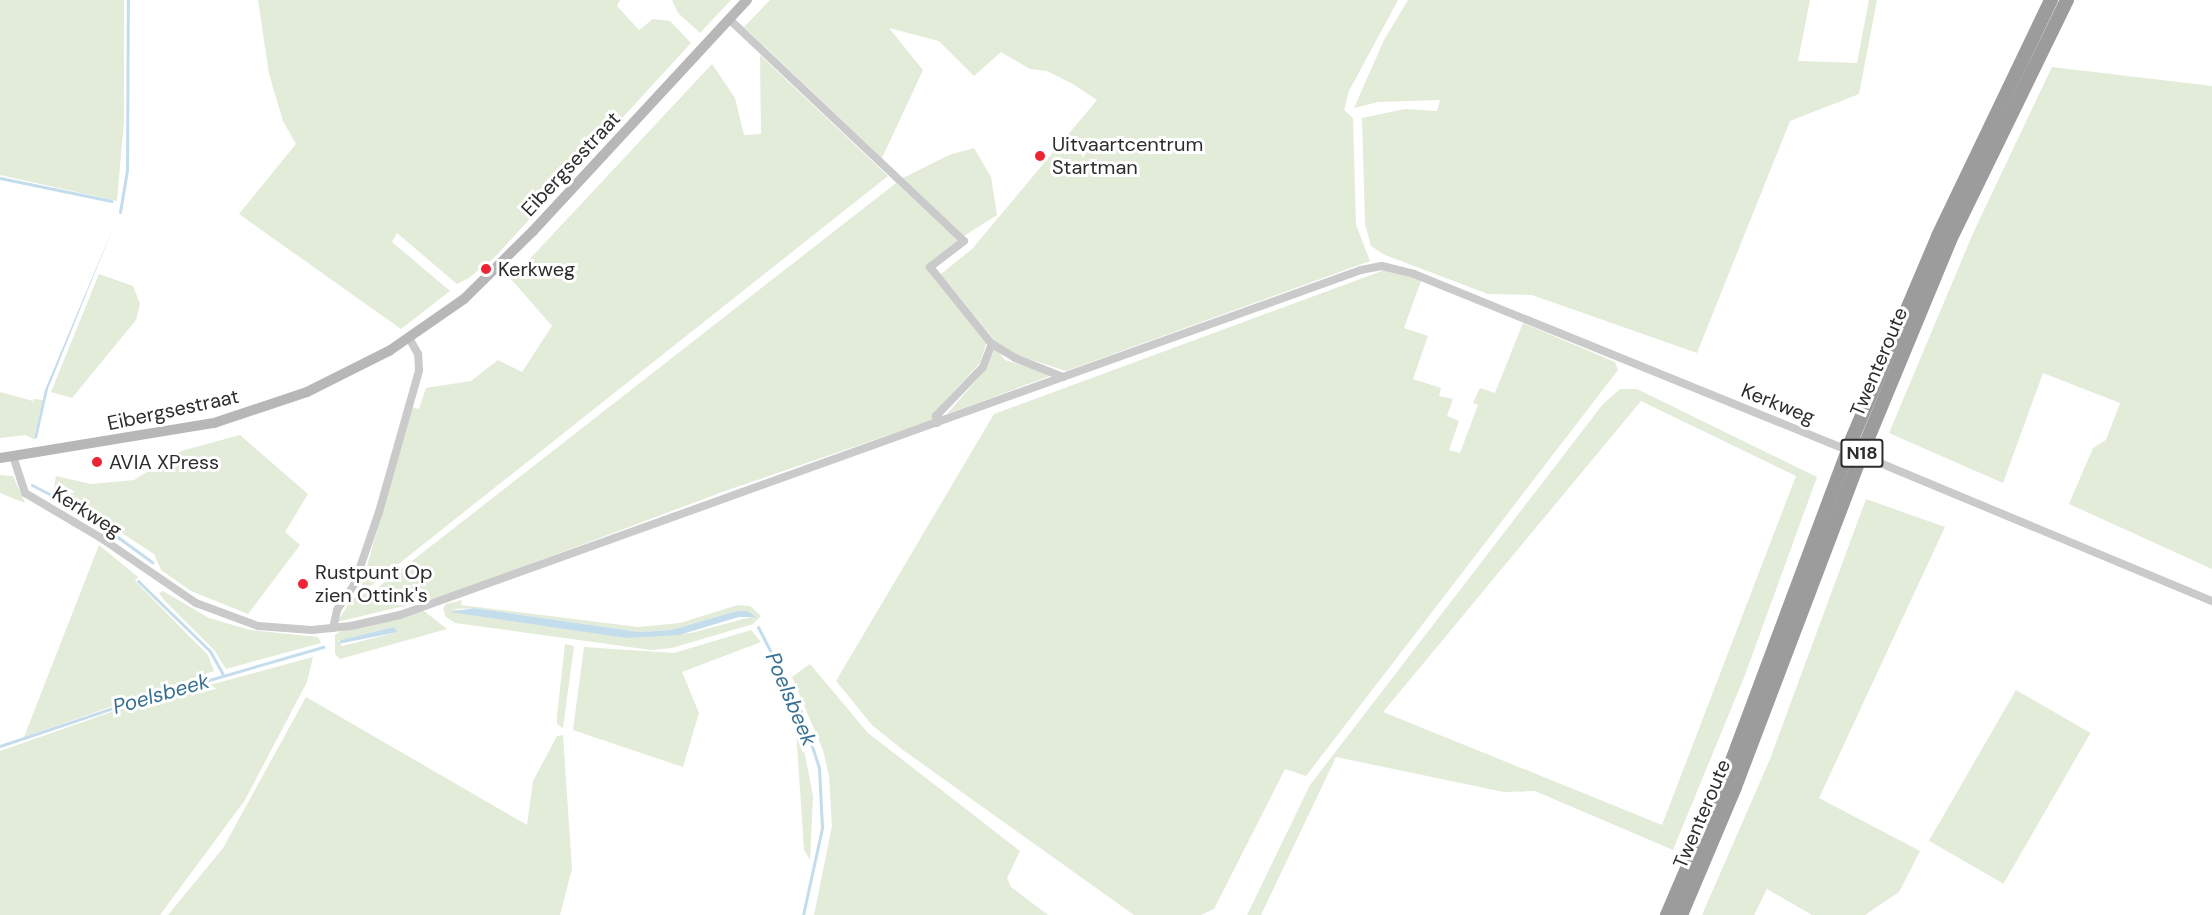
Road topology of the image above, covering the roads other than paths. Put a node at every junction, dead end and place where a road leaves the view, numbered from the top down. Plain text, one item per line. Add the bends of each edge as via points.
1 (747, 0) edge
2 (2051, 0) edge
3 (2067, 0) edge
4 (729, 19) junction
5 (409, 338) junction
6 (992, 344) junction
7 (1064, 377) junction
8 (937, 423) junction
9 (13, 456) junction
10 (0, 458) edge
11 (2212, 601) edge
12 (333, 628) junction
13 (1667, 915) edge
14 (1681, 915) edge

1 - 4 main road, Eibergsestraat
2 - 13 highway, Twenteroute / N18 via 1938,236 1852,439 1724,782
3 - 14 highway, Twenteroute / N18 via 1946,250
4 - 5 main road, Eibergsestraat via 533,231 464,299
4 - 6 street via 964,241 930,267
5 - 9 main road, Eibergsestraat via 340,378 257,410 152,436
5 - 12 street via 418,354 419,371 379,512 354,585 337,610
6 - 7 street via 1015,358
6 - 8 street via 983,367 936,416
7 - 8 street, Kerkweg
7 - 11 street, Kerkweg, bridge via 1361,270 1382,266 1414,274
8 - 12 street, Kerkweg via 409,612
9 - 10 main road, Eibergsestraat
9 - 12 street, Kerkweg via 25,493 101,538 196,603 258,626

